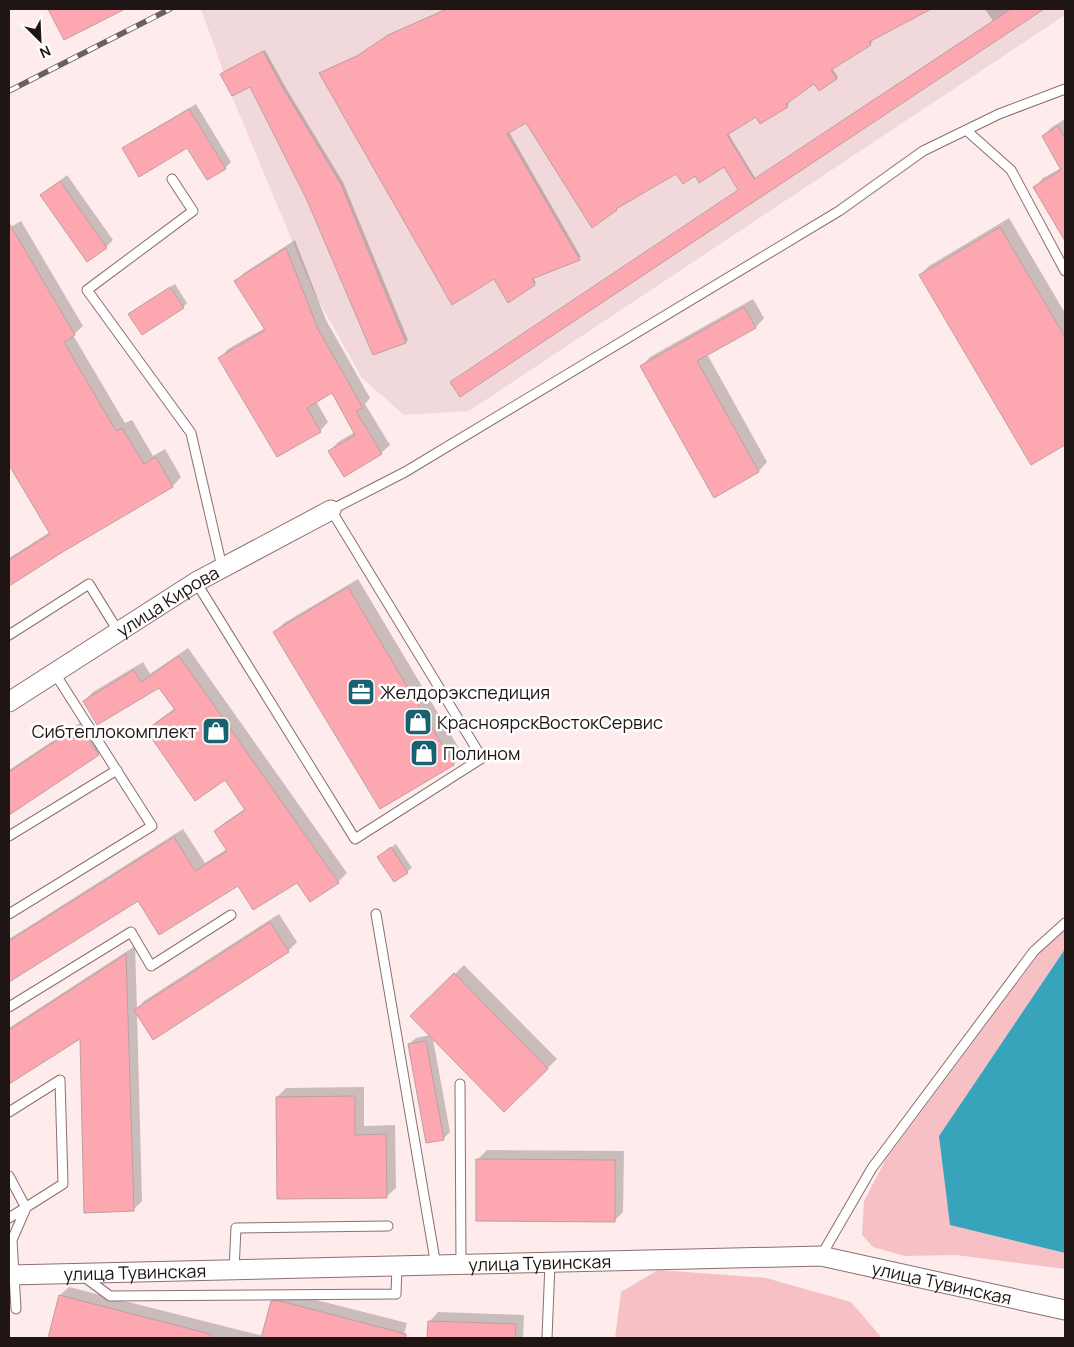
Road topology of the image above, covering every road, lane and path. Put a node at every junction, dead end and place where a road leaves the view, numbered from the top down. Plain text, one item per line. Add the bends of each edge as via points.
1 (1065, 89) edge
2 (966, 130) junction
3 (172, 179) dead end
4 (1065, 271) edge
5 (331, 510) junction
6 (222, 568) junction
7 (196, 582) junction
8 (118, 631) junction
9 (9, 635) edge
10 (54, 672) junction
11 (9, 702) edge
12 (117, 770) junction
13 (9, 836) edge
14 (9, 914) edge
15 (376, 914) dead end
16 (231, 915) dead end
17 (1065, 923) edge
18 (9, 1007) edge
19 (460, 1084) dead end
20 (9, 1112) edge
21 (9, 1176) edge
22 (26, 1208) junction
23 (9, 1218) edge
24 (388, 1226) dead end
25 (10, 1240) edge
26 (821, 1256) junction
27 (550, 1263) junction
28 (461, 1265) junction
29 (397, 1266) junction
30 (436, 1266) junction
31 (234, 1270) junction
32 (78, 1273) junction
33 (11, 1274) edge
34 (16, 1309) dead end
35 (1065, 1310) edge
36 (547, 1338) edge

1 - 2 lane
2 - 4 lane via 1011,170
2 - 5 lane via 923,151 839,211 406,472
3 - 6 lane via 193,211 87,290 191,433
5 - 6 street, улица Кирова
5 - 7 lane via 482,758 355,839
6 - 7 street, улица Кирова
7 - 8 street, улица Кирова
8 - 9 lane via 89,584
8 - 10 street, улица Кирова
10 - 11 street, улица Кирова
10 - 12 lane
12 - 13 lane
12 - 14 lane via 152,826
15 - 30 lane
16 - 18 lane via 151,966 130,932
17 - 26 lane via 1034,951 872,1168
19 - 28 lane
20 - 22 lane via 60,1080 63,1184
21 - 22 lane
22 - 23 lane
22 - 25 lane
24 - 31 lane via 236,1228
25 - 33 lane
26 - 27 street, улица Тувинская
26 - 35 street, улица Тувинская
27 - 28 street, улица Тувинская
27 - 36 lane
28 - 30 street, улица Тувинская
29 - 30 street, улица Тувинская
29 - 31 street, улица Тувинская
29 - 32 lane via 396,1294 110,1296
31 - 32 street, улица Тувинская
32 - 33 street, улица Тувинская
33 - 34 lane

